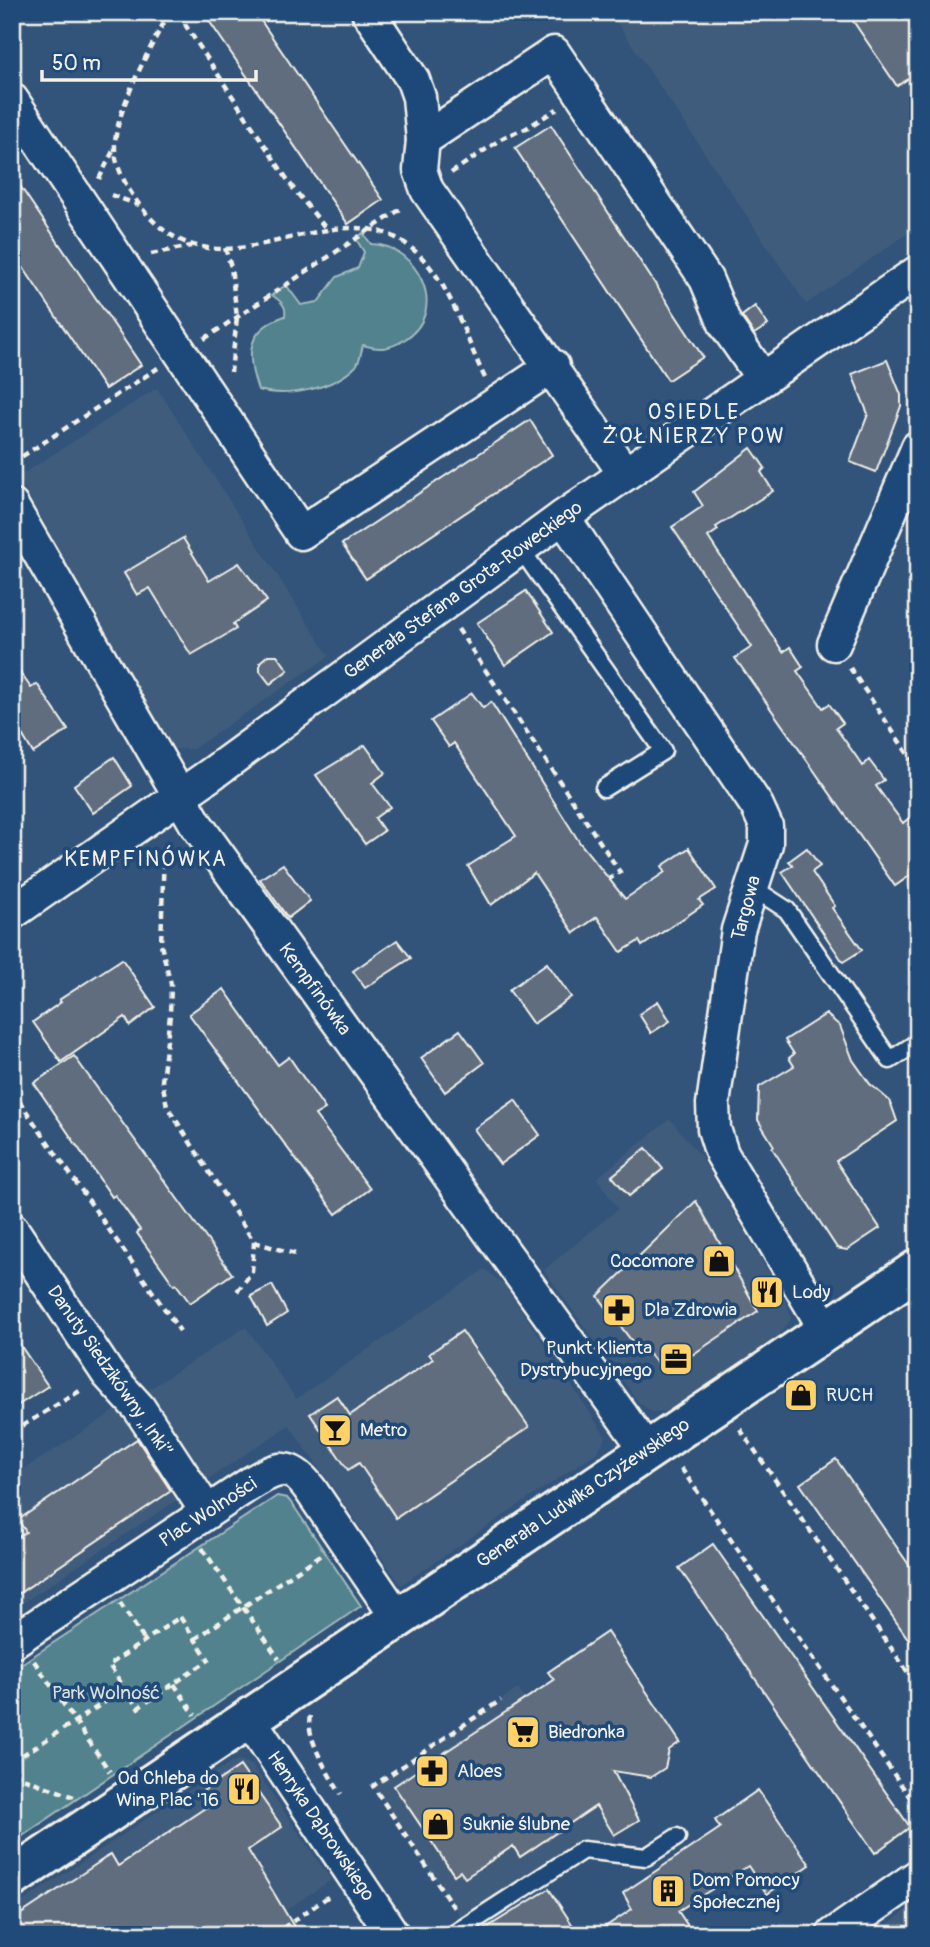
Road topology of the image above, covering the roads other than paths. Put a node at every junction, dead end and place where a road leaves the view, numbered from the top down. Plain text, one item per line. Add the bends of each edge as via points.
1 (368, 12) edge
2 (12, 100) edge
3 (423, 139) junction
4 (918, 272) edge
5 (553, 366) junction
6 (763, 379) junction
7 (918, 447) edge
8 (625, 474) junction
9 (12, 506) edge
10 (563, 517) junction
11 (520, 548) junction
12 (834, 645) road end
13 (604, 788) dead end
14 (178, 796) junction
15 (750, 886) junction
16 (12, 913) edge
17 (918, 1042) edge
18 (12, 1229) edge
19 (918, 1269) edge
20 (826, 1330) junction
21 (663, 1458) junction
22 (207, 1512) junction
23 (397, 1618) junction
24 (22, 1650) edge
25 (248, 1717) junction
26 (677, 1838) dead end
27 (918, 1875) edge
28 (12, 1878) edge
29 (393, 1935) edge
30 (452, 1935) edge
31 (833, 1935) edge

1 - 3 street via 413,80
2 - 5 street via 301,533
3 - 5 street via 420,170 427,190
3 - 6 street via 554,53 706,279 725,324
4 - 6 street, Generała Stefana Grota-Roweckiego
5 - 8 street
6 - 8 street, Generała Stefana Grota-Roweckiego
7 - 12 street
8 - 10 street, Generała Stefana Grota-Roweckiego
9 - 14 street, Kempfinówka
10 - 11 street, Generała Stefana Grota-Roweckiego
10 - 15 street, Targowa via 757,806 766,826 766,844
11 - 13 lane via 663,751
11 - 14 street, Generała Stefana Grota-Roweckiego
14 - 16 street, Generała Stefana Grota-Roweckiego
14 - 21 street, Kempfinówka
15 - 17 lane via 787,910 890,1060
15 - 20 street, Targowa via 738,930 724,1024 714,1129 737,1182
18 - 22 street, Danuty Siedzikówny „Inki”
19 - 20 street, Generała Ludwika Czyżewskiego
20 - 21 street, Generała Ludwika Czyżewskiego
21 - 23 street, Generała Ludwika Czyżewskiego
22 - 23 street, Plac Wolności via 268,1473 285,1468 300,1475
22 - 24 street, Plac Wolności
23 - 25 street, Generała Ludwika Czyżewskiego
25 - 28 street
25 - 29 street, Henryka Dąbrowskiego
26 - 30 lane via 646,1857 583,1850
27 - 31 street

